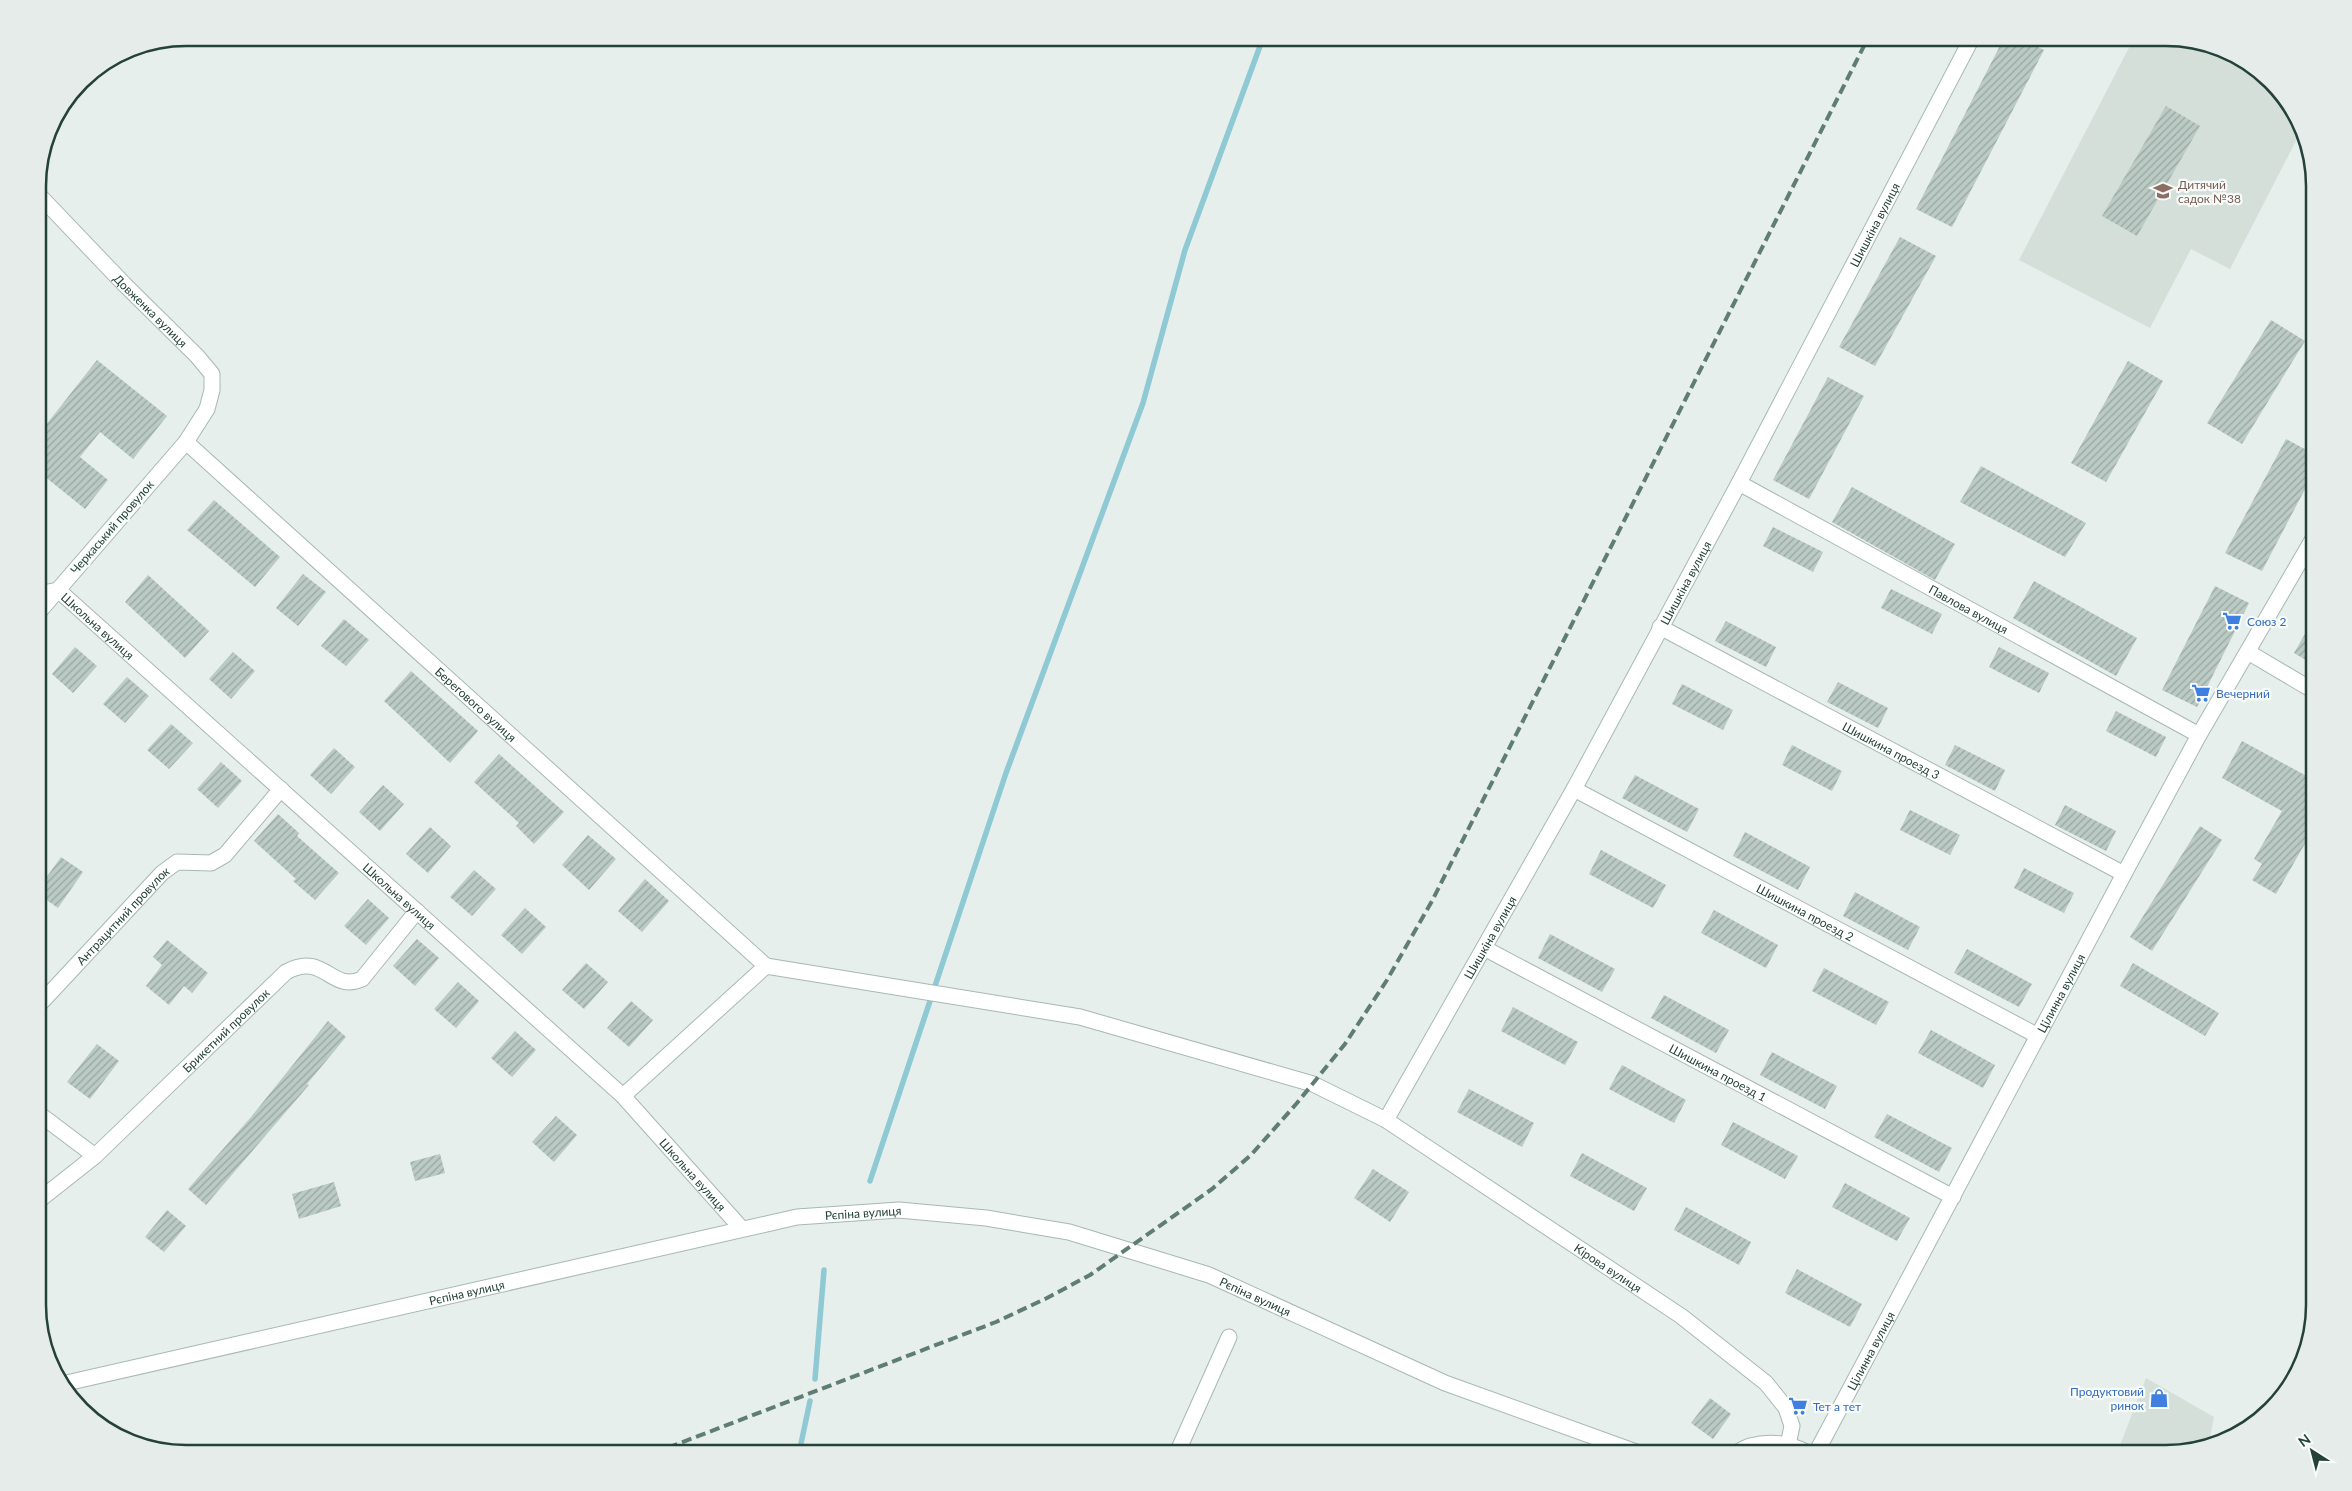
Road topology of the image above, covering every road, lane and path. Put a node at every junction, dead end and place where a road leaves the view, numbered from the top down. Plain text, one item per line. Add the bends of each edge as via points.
1 (1968, 46) edge
2 (47, 203) edge
3 (186, 442) junction
4 (1739, 483) junction
5 (2306, 551) edge
6 (58, 590) junction
7 (47, 592) edge
8 (47, 603) edge
9 (1660, 627) junction
10 (2248, 652) junction
11 (2306, 686) edge
12 (2199, 735) junction
13 (281, 789) junction
14 (1574, 789) junction
15 (2124, 874) junction
16 (417, 912) junction
17 (1484, 948) junction
18 (766, 966) junction
19 (47, 996) edge
20 (2038, 1036) junction
21 (623, 1096) junction
22 (47, 1120) edge
23 (1386, 1120) junction
24 (95, 1156) junction
25 (47, 1194) edge
26 (1953, 1197) junction
27 (742, 1229) junction
28 (1228, 1337) dead end
29 (70, 1382) edge
30 (1181, 1445) edge
31 (1614, 1445) edge
32 (1758, 1445) edge
33 (1788, 1445) joint
34 (1821, 1445) edge

1 - 4 street, Шишкіна вулиця
2 - 3 street, Довженка вулиця via 212,374 207,409
3 - 6 street, Черкаський провулок
3 - 18 street, Берегового вулиця
4 - 9 street, Шишкіна вулиця
4 - 12 street, Павлова вулиця
5 - 10 street, Цілинна вулиця
6 - 7 street, Школьна вулиця
6 - 8 street, Черкаський провулок
6 - 13 street, Школьна вулиця
9 - 14 street, Шишкіна вулиця
9 - 15 street, Шишкина проезд 3
10 - 11 street
10 - 12 street, Цілинна вулиця
12 - 15 street, Цілинна вулиця
13 - 16 street, Школьна вулиця
13 - 19 street, Антрацитний провулок via 225,855 211,863 177,862 162,873
14 - 17 street, Шишкіна вулиця
14 - 20 street, Шишкина проезд 2
15 - 20 street, Цілинна вулиця
16 - 21 street, Школьна вулиця
16 - 24 street, Брикетний провулок via 362,979 353,983 341,980 310,964 286,972
17 - 23 street, Шишкіна вулиця
17 - 26 street, Шишкина проезд 1
18 - 21 street
18 - 23 street, Кірова вулиця via 1080,1017 1313,1084
20 - 26 street, Цілинна вулиця
21 - 27 street, Школьна вулиця
22 - 24 street
23 - 33 street, Кірова вулиця via 1681,1316 1766,1383 1786,1408 1792,1426
24 - 25 street, Брикетний провулок
26 - 34 street, Цілинна вулиця
27 - 29 street, Рєпіна вулиця
27 - 31 street, Рєпіна вулиця via 797,1217 899,1210 986,1218 1068,1232 1209,1275 1445,1383
28 - 30 street
32 - 33 street

